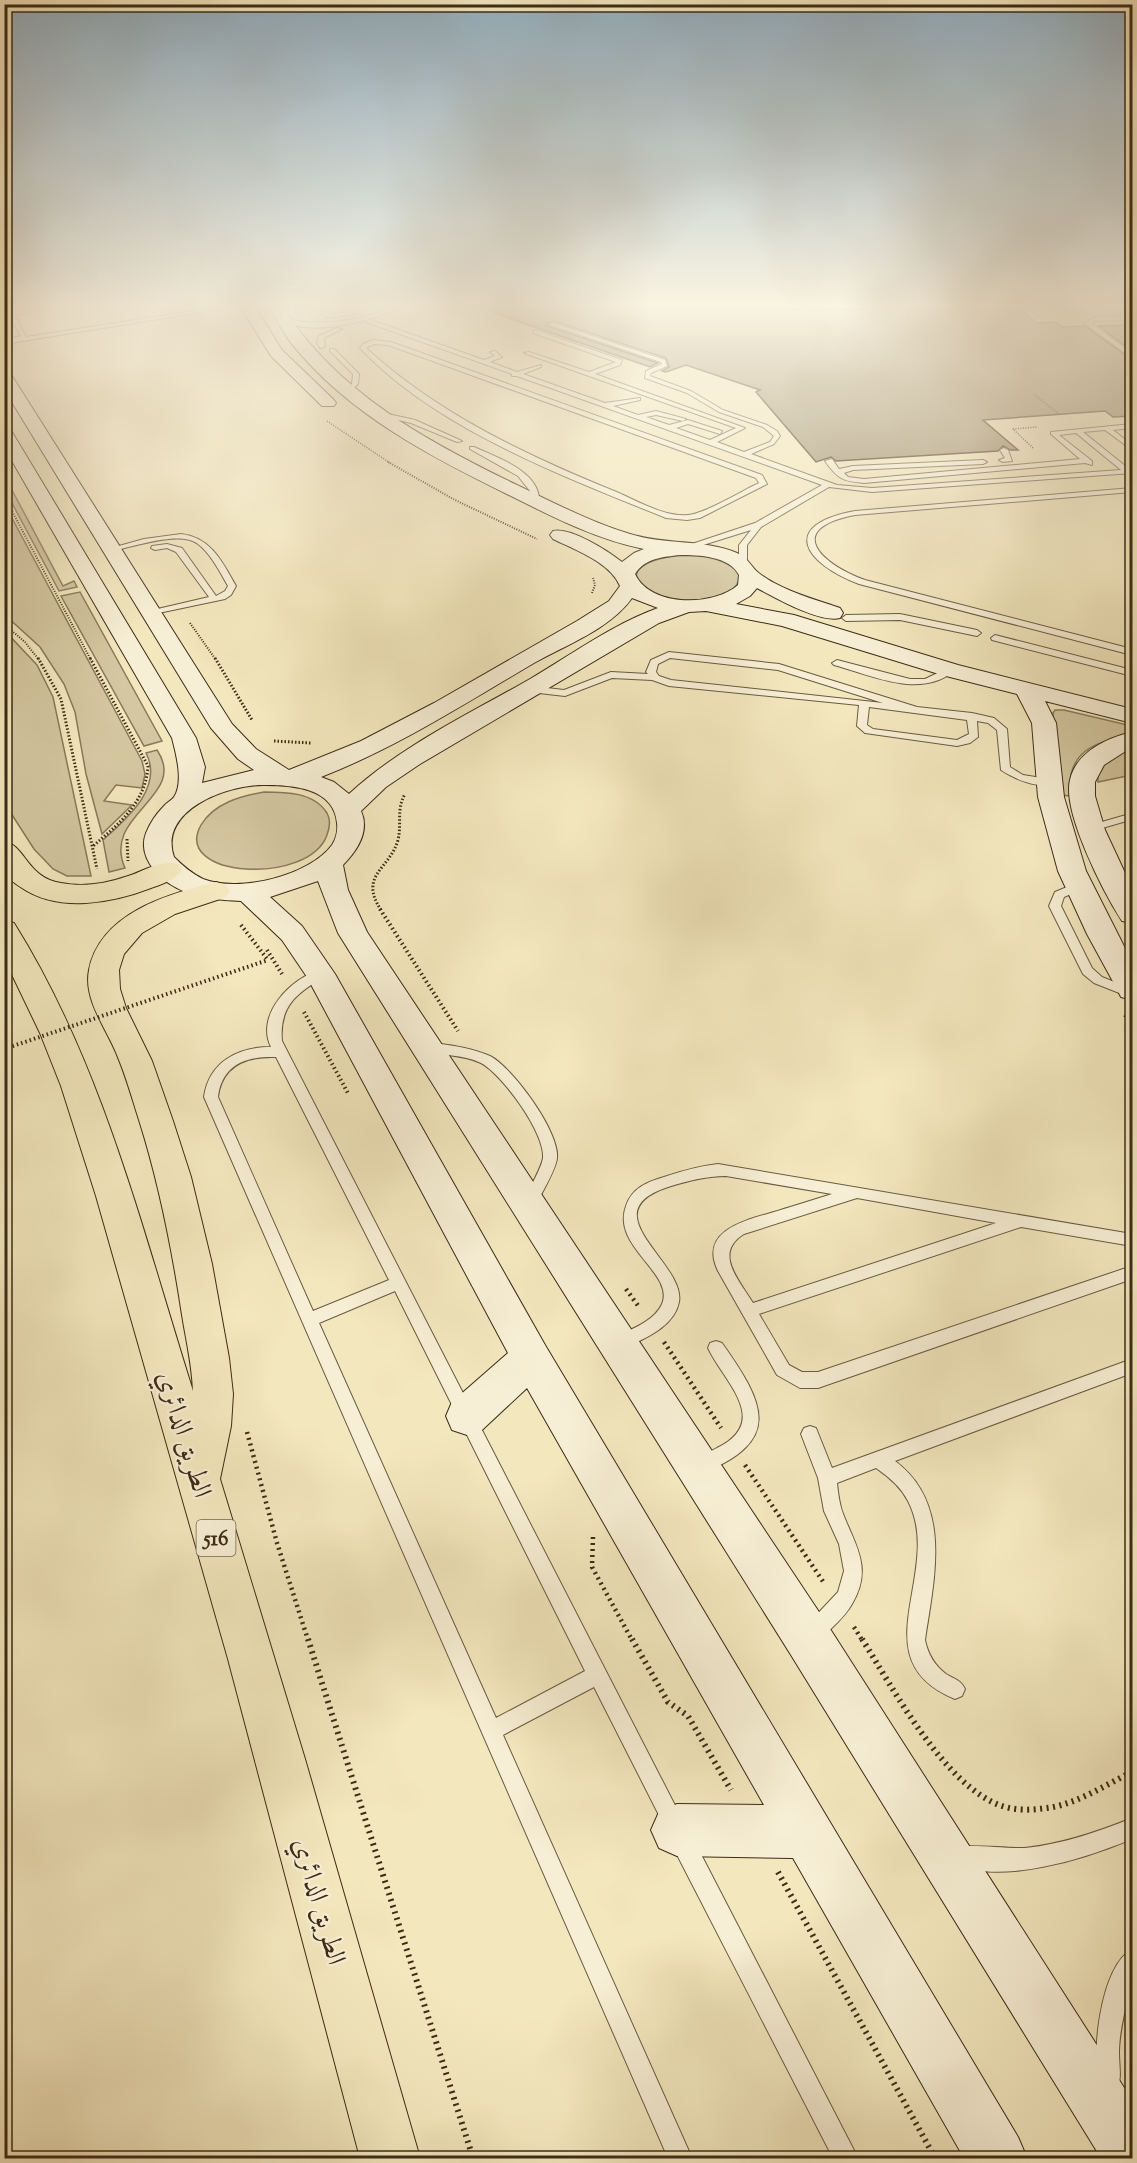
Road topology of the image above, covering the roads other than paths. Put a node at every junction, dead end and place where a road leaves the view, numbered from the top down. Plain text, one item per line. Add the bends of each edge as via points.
1 (26, 410) edge
2 (338, 410) edge
3 (375, 410) edge
4 (441, 410) edge
5 (573, 410) edge
6 (617, 410) edge
7 (691, 410) edge
8 (719, 410) edge
9 (379, 414) junction
10 (345, 416) dead end
11 (637, 417) junction
12 (683, 419) dead end
13 (460, 424) junction
14 (440, 425) dead end
15 (1132, 426) edge
16 (428, 428) junction
17 (668, 428) junction
18 (1106, 428) junction
19 (1076, 430) junction
20 (676, 431) junction
21 (4, 432) edge
22 (720, 432) dead end
23 (439, 434) junction
24 (690, 436) junction
25 (656, 440) junction
26 (459, 441) dead end
27 (450, 443) dead end
28 (710, 443) junction
29 (669, 444) junction
30 (1132, 448) edge
31 (468, 449) dead end
32 (1004, 450) dead end
33 (981, 452) dead end
34 (743, 455) junction
35 (1084, 459) junction
36 (1003, 460) dead end
37 (828, 461) dead end
38 (983, 462) dead end
39 (993, 465) junction
40 (1130, 471) edge
41 (838, 473) dead end
42 (1104, 476) junction
43 (856, 478) dead end
44 (827, 485) junction
45 (926, 486) junction
46 (908, 488) junction
47 (1129, 488) edge
48 (536, 501) junction
49 (945, 505) junction
50 (930, 507) junction
51 (758, 525) junction
52 (543, 534) road end
53 (681, 549) junction
54 (114, 552) junction
55 (746, 571) junction
56 (627, 580) junction
57 (213, 599) junction
58 (709, 605) junction
59 (685, 606) junction
60 (929, 607) junction
61 (152, 613) junction
62 (950, 613) junction
63 (846, 618) junction
64 (912, 619) junction
65 (951, 628) junction
66 (975, 634) dead end
67 (994, 639) dead end
68 (1132, 652) edge
69 (837, 663) dead end
70 (950, 670) junction
71 (1130, 672) edge
72 (654, 677) junction
73 (530, 689) junction
74 (1026, 690) junction
75 (1132, 693) edge
76 (864, 703) junction
77 (913, 709) junction
78 (972, 716) junction
79 (1132, 716) edge
80 (1132, 739) edge
81 (288, 778) junction
82 (1048, 782) junction
83 (187, 801) junction
84 (348, 809) junction
85 (1126, 818) dead end
86 (1092, 828) junction
87 (4, 849) edge
88 (330, 863) junction
89 (168, 870) junction
90 (1079, 886) junction
91 (232, 891) junction
92 (1132, 914) edge
93 (4, 930) edge
94 (306, 983) junction
95 (1132, 989) edge
96 (1132, 994) edge
97 (426, 1047) junction
98 (280, 1052) junction
99 (857, 1193) junction
100 (528, 1206) junction
101 (1021, 1221) junction
102 (1132, 1240) edge
103 (1132, 1273) edge
104 (398, 1282) junction
105 (748, 1311) junction
106 (308, 1320) junction
107 (635, 1334) junction
108 (716, 1348) dead end
109 (531, 1358) junction
110 (1132, 1366) edge
111 (467, 1416) junction
112 (810, 1434) dead end
113 (716, 1457) junction
114 (877, 1458) junction
115 (827, 1478) junction
116 (199, 1480) junction
117 (808, 1638) junction
118 (597, 1675) junction
119 (955, 1689) dead end
120 (490, 1731) junction
121 (1132, 1829) edge
122 (677, 1830) junction
123 (807, 1832) junction
124 (941, 1852) junction
125 (1132, 1961) edge
126 (1124, 2140) edge
127 (390, 2158) edge
128 (680, 2158) edge
129 (846, 2158) edge
130 (997, 2158) edge

1 - 54 street
2 - 10 street
3 - 9 street
4 - 13 lane
5 - 25 lane
6 - 11 lane
7 - 28 lane via 742,428
8 - 34 lane via 775,432 777,436 772,442
9 - 16 lane
9 - 48 street via 452,459
11 - 12 lane via 656,413
11 - 17 lane
13 - 23 lane
13 - 29 lane via 470,425 580,479 675,517 697,516 763,484 756,476
14 - 16 lane
15 - 18 lane
16 - 23 lane
17 - 20 lane
17 - 22 lane via 688,422
18 - 19 lane
18 - 30 lane
19 - 35 lane via 1056,431 1053,435
19 - 40 lane
20 - 24 lane
20 - 25 lane
21 - 83 street via 184,738 192,767
23 - 26 lane
23 - 27 lane
24 - 28 lane
24 - 29 lane
25 - 29 lane
28 - 34 lane
31 - 48 lane via 516,471 534,490
32 - 36 lane via 1009,459
33 - 39 lane
34 - 44 lane
35 - 38 lane via 864,481 846,479 839,473 852,468
35 - 39 lane
35 - 42 lane
37 - 41 lane
39 - 43 lane
40 - 42 lane
42 - 45 lane
44 - 46 lane via 855,490
44 - 51 lane
45 - 46 lane
45 - 49 lane
46 - 50 lane
47 - 49 lane
48 - 53 street via 618,537
49 - 50 lane
50 - 60 lane via 843,516 819,526 810,541 819,557 848,577
51 - 53 lane
51 - 55 lane via 743,545
52 - 56 street via 591,549
53 - 55 street via 717,553
53 - 56 street via 642,557 629,566
54 - 57 lane via 176,548
54 - 57 lane via 176,537 199,540 232,586 228,593
54 - 61 street
55 - 58 street via 749,584 744,591
55 - 63 street via 800,602
56 - 59 street via 645,597
56 - 81 street via 616,605 585,626 377,744 339,762
57 - 61 lane
58 - 59 street
58 - 70 street via 786,620
59 - 73 street via 636,626
60 - 62 lane
60 - 64 lane
61 - 81 street via 234,741 262,766
62 - 65 lane
62 - 68 lane
63 - 64 lane
63 - 75 street via 997,661
64 - 65 lane
65 - 66 lane
67 - 71 lane via 1096,667
69 - 70 lane via 910,682 934,679
70 - 74 street
72 - 73 lane via 611,675 556,694
72 - 76 lane via 669,683
72 - 77 lane via 654,662 669,656 769,665
73 - 84 street via 393,770
74 - 79 street
74 - 82 street via 1044,723
76 - 77 lane
76 - 78 lane via 861,723 875,733 952,743 974,735
77 - 78 lane
78 - 82 lane via 999,725 1003,764 1009,772 1020,778
80 - 86 street via 1100,754 1088,767 1082,782 1083,799
81 - 83 street via 256,777 231,782
81 - 84 street via 328,789
82 - 90 street
83 - 89 street via 171,813 157,842
84 - 88 street via 352,830 348,842
85 - 86 lane
86 - 92 street
87 - 89 highway via 29,881 68,893 118,890
88 - 91 street via 278,887
88 - 97 street via 334,890 345,918
89 - 91 street via 189,883
90 - 95 street
90 - 96 lane via 1059,895 1055,906 1087,971 1098,980
91 - 94 street via 292,933
91 - 116 highway via 171,904 139,922 110,953 103,983 105,997 128,1043 158,1124 190,1249 213,1392
93 - 116 highway, الطريق الدائري / 516 via 42,1005 98,1142
94 - 98 lane via 281,1004 275,1017 273,1029
94 - 109 street
97 - 100 street
97 - 100 lane via 474,1055 494,1064 545,1135 550,1159
98 - 104 lane
98 - 106 lane via 255,1052 231,1061 215,1078 211,1097
99 - 101 lane
99 - 105 lane via 729,1234 720,1258
99 - 107 lane via 714,1169 644,1191 632,1207 631,1228 666,1280 672,1298 669,1310
100 - 107 street
101 - 102 lane
101 - 105 lane
103 - 105 lane via 809,1382 783,1371
104 - 106 lane
104 - 111 lane
106 - 120 lane
107 - 113 street
108 - 113 lane via 746,1392 751,1418 748,1430
109 - 111 street
109 - 123 street
110 - 114 lane
111 - 118 lane
112 - 115 lane
113 - 117 street
114 - 115 lane
114 - 119 lane via 892,1467 920,1504 929,1540 915,1640 917,1652 931,1676
115 - 117 lane via 833,1511 848,1543 853,1571 845,1599
116 - 127 highway, الطريق الدائري / 516
117 - 124 street
118 - 120 lane
118 - 122 lane
120 - 128 lane
121 - 124 lane via 1099,1844 1060,1854 976,1859
122 - 123 street
122 - 129 lane
123 - 130 street
124 - 126 street
125 - 126 lane via 1122,1976 1110,2021 1108,2073

